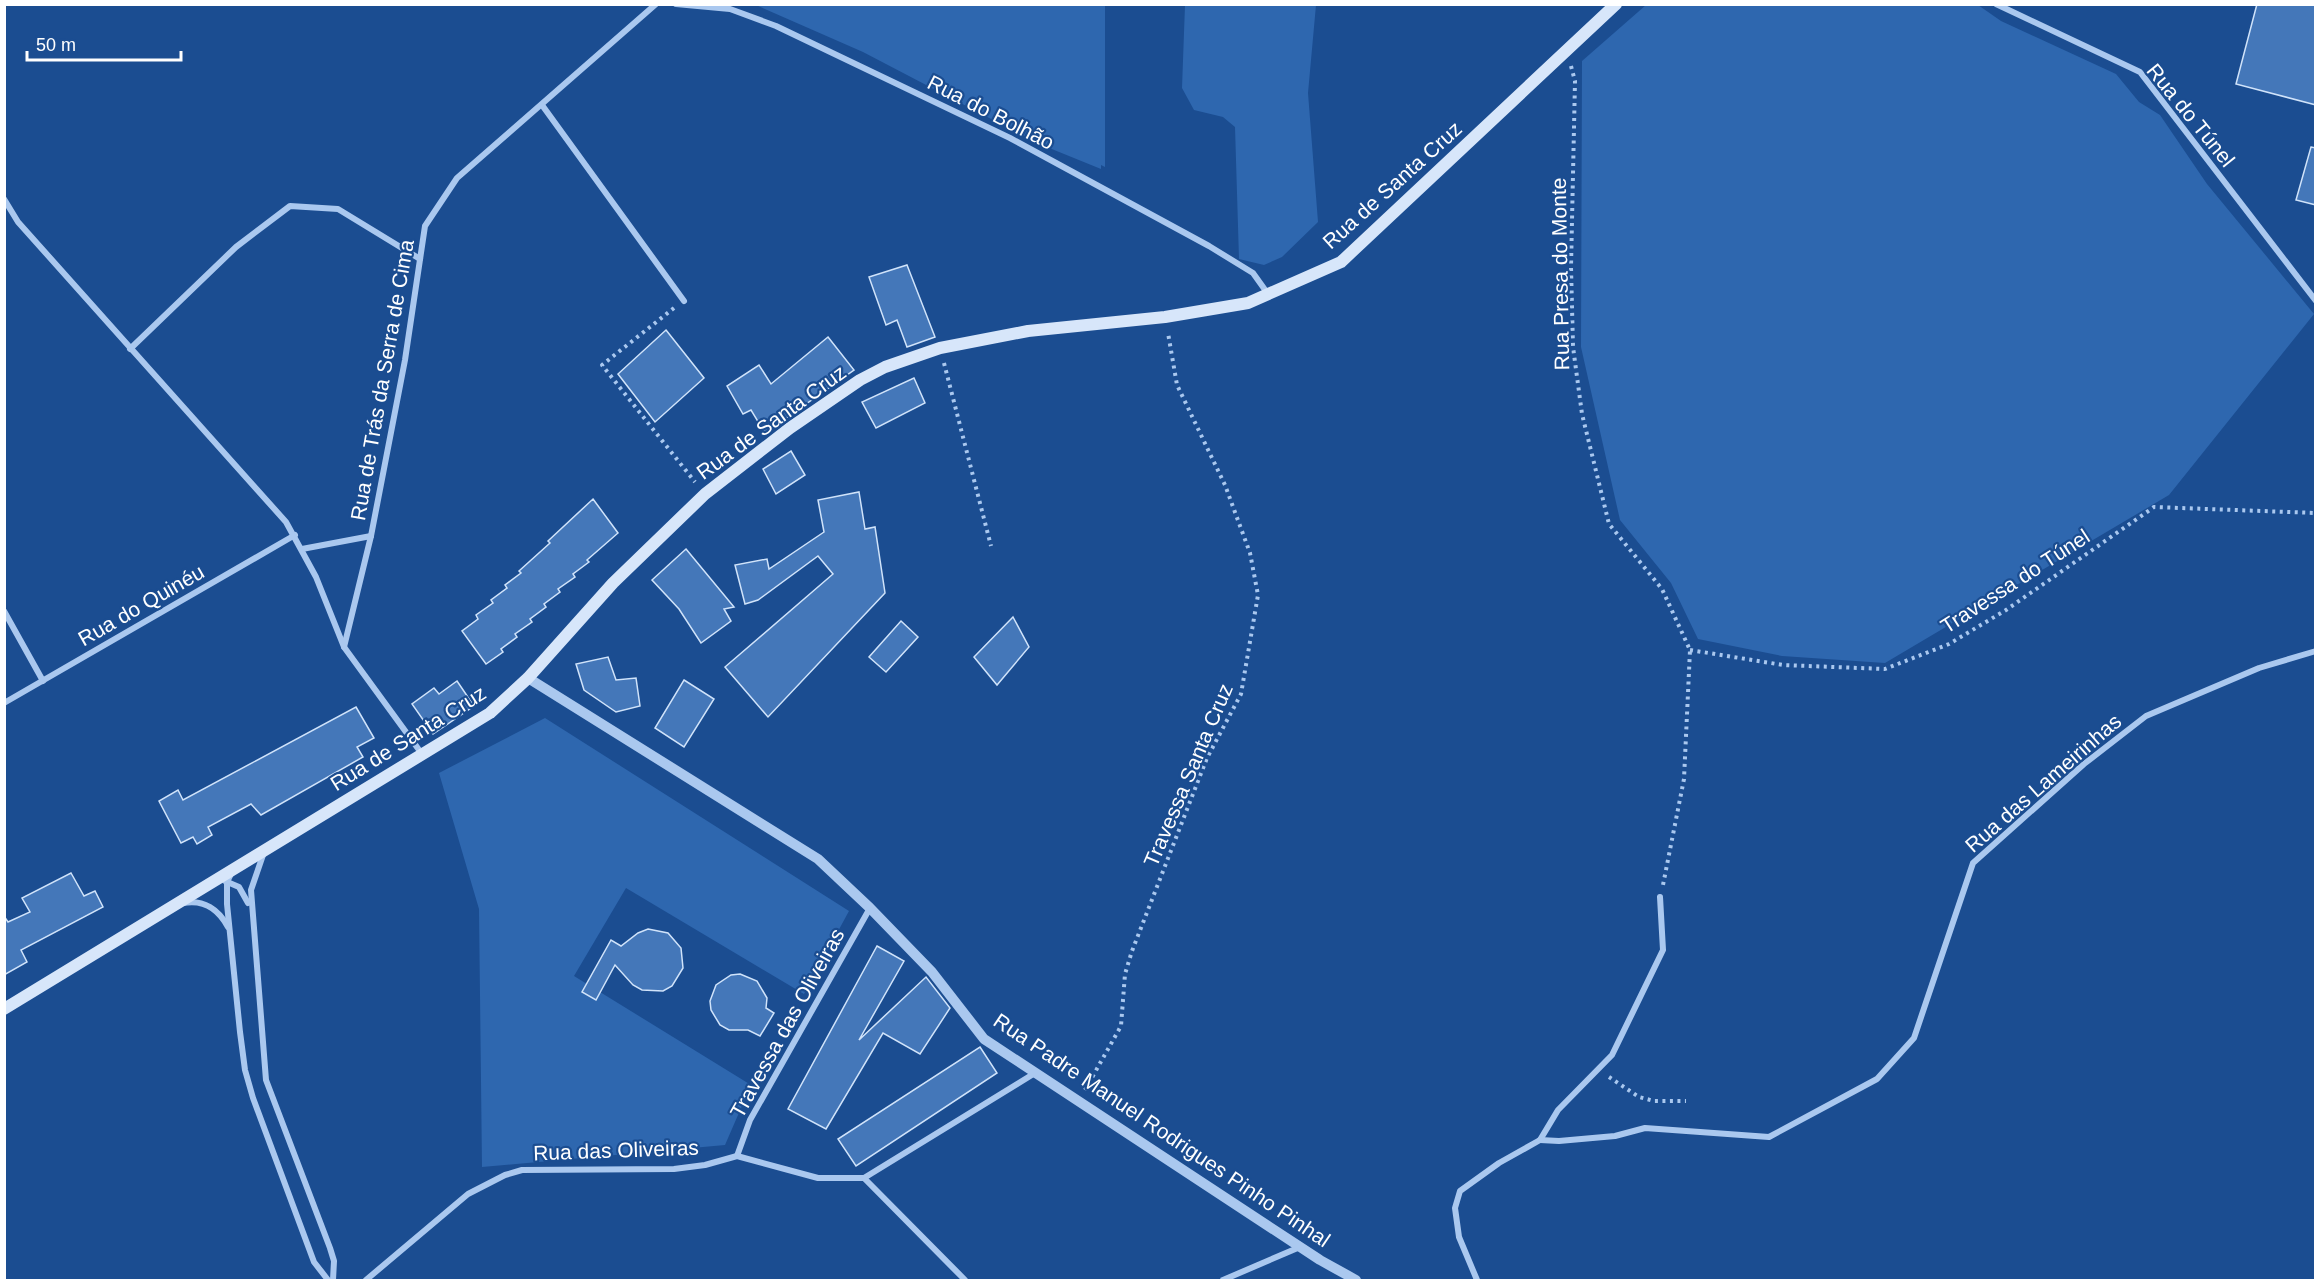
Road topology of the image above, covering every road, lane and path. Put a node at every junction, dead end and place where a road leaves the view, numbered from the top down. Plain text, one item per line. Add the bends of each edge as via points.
1 (656, 4) edge
2 (676, 4) edge
3 (1616, 4) edge
4 (1996, 4) edge
5 (1568, 51) junction
6 (542, 105) junction
7 (4, 199) edge
8 (420, 259) junction
9 (1269, 295) junction
10 (684, 301) joint
11 (2316, 301) edge
12 (1165, 317) junction
13 (940, 348) junction
14 (130, 349) junction
15 (705, 494) junction
16 (2316, 513) edge
17 (295, 535) junction
18 (371, 536) junction
19 (991, 546) dead end
20 (302, 549) junction
21 (4, 611) edge
22 (344, 647) junction
23 (1690, 650) junction
24 (2316, 651) edge
25 (528, 678) junction
26 (43, 681) junction
27 (4, 703) edge
28 (422, 754) junction
29 (267, 847) junction
30 (221, 881) junction
31 (1660, 897) joint
32 (170, 906) junction
33 (870, 908) junction
34 (251, 912) junction
35 (230, 930) junction
36 (4, 1010) edge
37 (1035, 1073) junction
38 (1590, 1077) junction
39 (1078, 1101) junction
40 (1686, 1101) dead end
41 (1540, 1140) junction
42 (737, 1156) junction
43 (864, 1178) junction
44 (1300, 1247) junction
45 (328, 1281) edge
46 (333, 1281) edge
47 (366, 1281) edge
48 (965, 1281) edge
49 (1223, 1281) edge
50 (1356, 1281) edge
51 (1477, 1281) edge

1 - 6 street, Rua de Trás da Serra de Cima
2 - 9 street, Rua do Bolhão via 730,9 776,26 1010,138 1209,246 1253,273
3 - 5 main road, Rua de Santa Cruz
4 - 11 street, Rua do Túnel via 2140,72
5 - 9 main road, Rua de Santa Cruz via 1341,262
5 - 23 path, Rua Presa do Monte via 1575,81 1573,347 1582,414 1609,524 1662,589
6 - 8 street, Rua de Trás da Serra de Cima via 457,178 425,226
6 - 10 street
7 - 14 street via 18,222
8 - 14 street via 338,209 290,206 236,247
8 - 18 street, Rua de Trás da Serra de Cima
9 - 12 main road, Rua de Santa Cruz via 1248,303
10 - 15 path via 602,365
12 - 13 main road, Rua de Santa Cruz via 1028,331
12 - 39 path, Travessa Santa Cruz via 1177,385 1232,505 1250,553 1258,595 1241,694 1207,758 1132,951 1125,974 1121,1026
13 - 15 main road, Rua de Santa Cruz via 860,380
13 - 19 path
14 - 17 street
15 - 25 main road, Rua de Santa Cruz via 613,583
16 - 23 path, Travessa do Túnel via 2154,507 2006,610 1949,644 1885,669 1783,665
17 - 20 street
17 - 26 street, Rua do Quinéu
18 - 20 street, Rua de Trás da Serra de Cima
18 - 22 street, Rua de Trás da Serra de Cima
20 - 22 street
21 - 26 street
22 - 28 street
23 - 31 path, Rua Presa do Monte via 1684,779
24 - 41 street, Rua das Lameirinhas via 2259,668 2146,716 2084,764 1974,863 1914,1038 1877,1079 1769,1137 1646,1128 1615,1136
25 - 28 main road, Rua de Santa Cruz via 490,713
25 - 33 street, Rua Padre Manuel Rodrigues Pinho Pinhal via 818,859
26 - 27 street, Rua do Quinéu
28 - 29 main road, Rua de Santa Cruz
29 - 30 main road, Rua de Santa Cruz via 233,868
29 - 34 street via 251,890
30 - 32 main road, Rua de Santa Cruz
30 - 34 street via 239,887
30 - 35 street
31 - 38 street via 1663,950 1612,1055
32 - 35 street via 188,902 207,905 221,914
32 - 36 main road, Rua de Santa Cruz
33 - 37 street, Rua Padre Manuel Rodrigues Pinho Pinhal via 932,972 984,1039
33 - 42 street, Travessa das Oliveiras via 750,1120
34 - 46 street via 266,1080 332,1255
35 - 45 street via 245,1070 314,1262
37 - 39 street, Rua Padre Manuel Rodrigues Pinho Pinhal
37 - 43 street
38 - 40 path via 1617,1080 1639,1097 1654,1101
38 - 41 street via 1558,1110
39 - 44 street, Rua Padre Manuel Rodrigues Pinho Pinhal
41 - 51 street via 1460,1191 1455,1208 1459,1237
42 - 43 street via 818,1178
42 - 47 street, Rua das Oliveiras via 674,1168 542,1168 505,1175 468,1194
43 - 48 street
44 - 49 street
44 - 50 street, Rua Padre Manuel Rodrigues Pinho Pinhal

